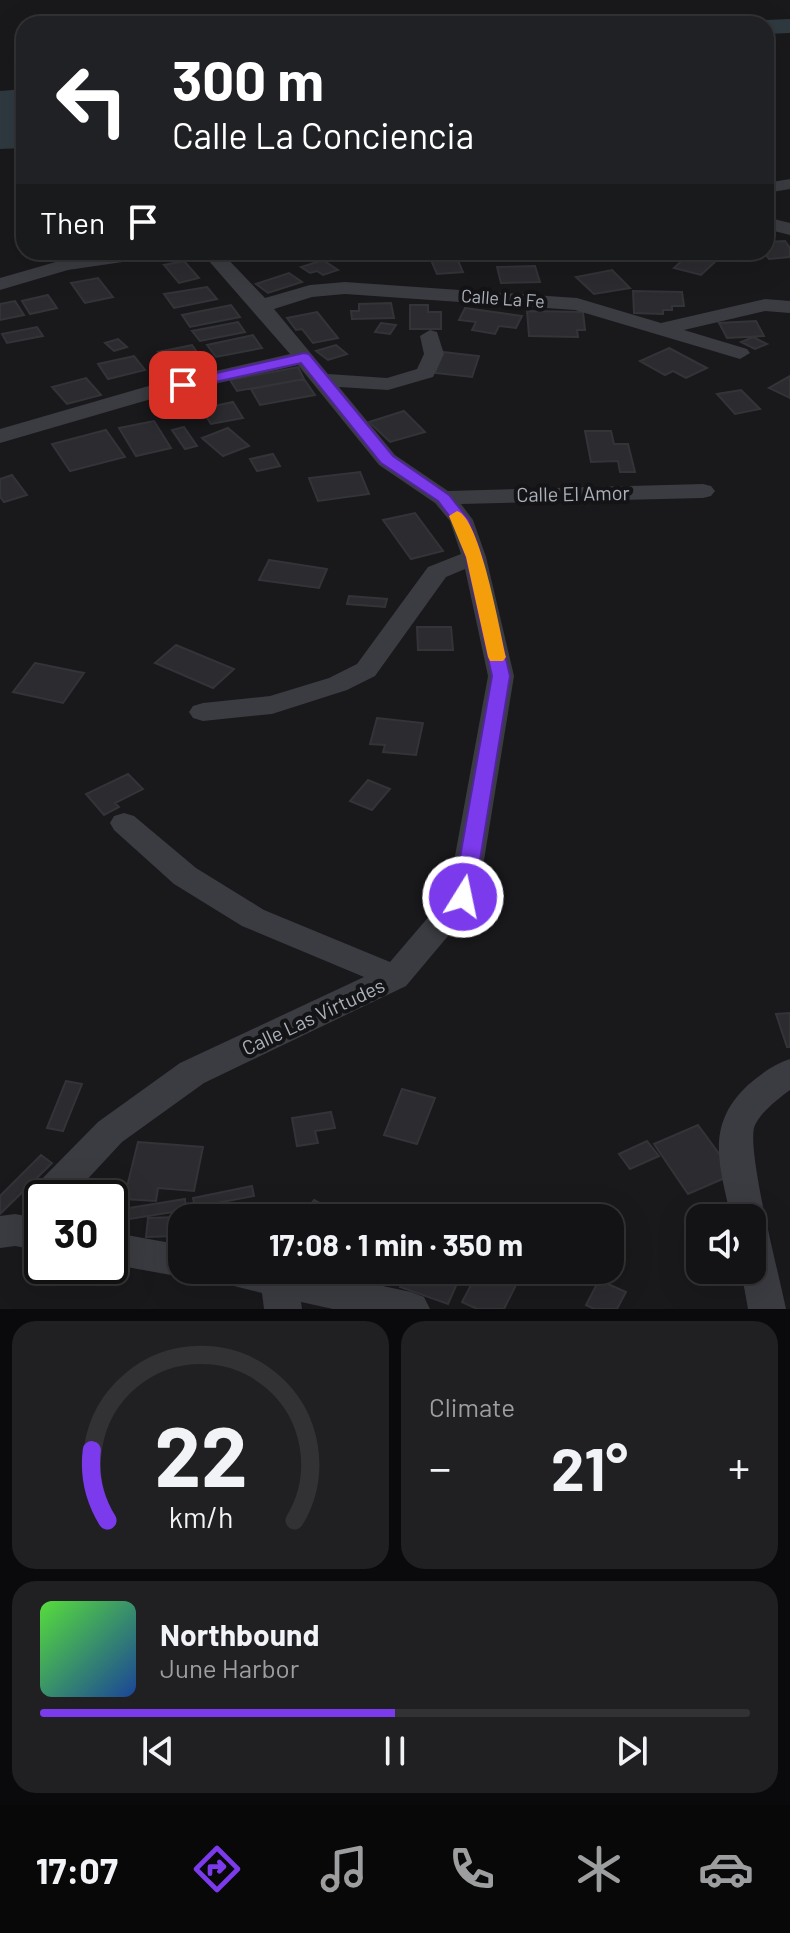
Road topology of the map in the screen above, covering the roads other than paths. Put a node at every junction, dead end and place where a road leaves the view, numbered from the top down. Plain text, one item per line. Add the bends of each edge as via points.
1 (98, 260) edge
2 (218, 260) edge
3 (0, 284) edge
4 (261, 306) junction
5 (790, 307) edge
6 (660, 329) junction
7 (430, 336) dead end
8 (740, 353) dead end
9 (304, 357) junction
10 (322, 380) junction
11 (0, 436) edge
12 (703, 491) dead end
13 (443, 498) junction
14 (474, 557) junction
15 (203, 712) dead end
16 (124, 823) dead end
17 (395, 977) junction
18 (790, 1072) edge
19 (64, 1180) edge
20 (747, 1204) edge
21 (128, 1251) edge
22 (168, 1258) edge
23 (260, 1284) edge
24 (762, 1284) edge
25 (281, 1294) edge
26 (411, 1309) edge
27 (767, 1309) edge

1 - 3 street
2 - 4 street, Calle Las Virtudes
4 - 6 street, Calle La Fe via 310,291 345,288 577,304
4 - 9 street, Calle Las Virtudes
5 - 6 street via 765,305
6 - 8 street, Calle La Fe
7 - 10 street via 434,354 426,373 388,384
9 - 10 street, Calle Las Virtudes
9 - 11 street via 153,392
10 - 13 street, Calle Las Virtudes via 387,460
12 - 13 street, Calle El Amor
13 - 14 street, Calle Las Virtudes via 461,520
14 - 15 street via 437,572 366,670 272,705
14 - 17 street, Calle Las Virtudes via 501,676 463,897
16 - 17 street via 185,876 253,918
17 - 19 street, Calle Las Virtudes via 192,1073 110,1132
18 - 20 street via 747,1111 736,1131
21 - 22 street
23 - 25 street
24 - 27 street
25 - 26 street

